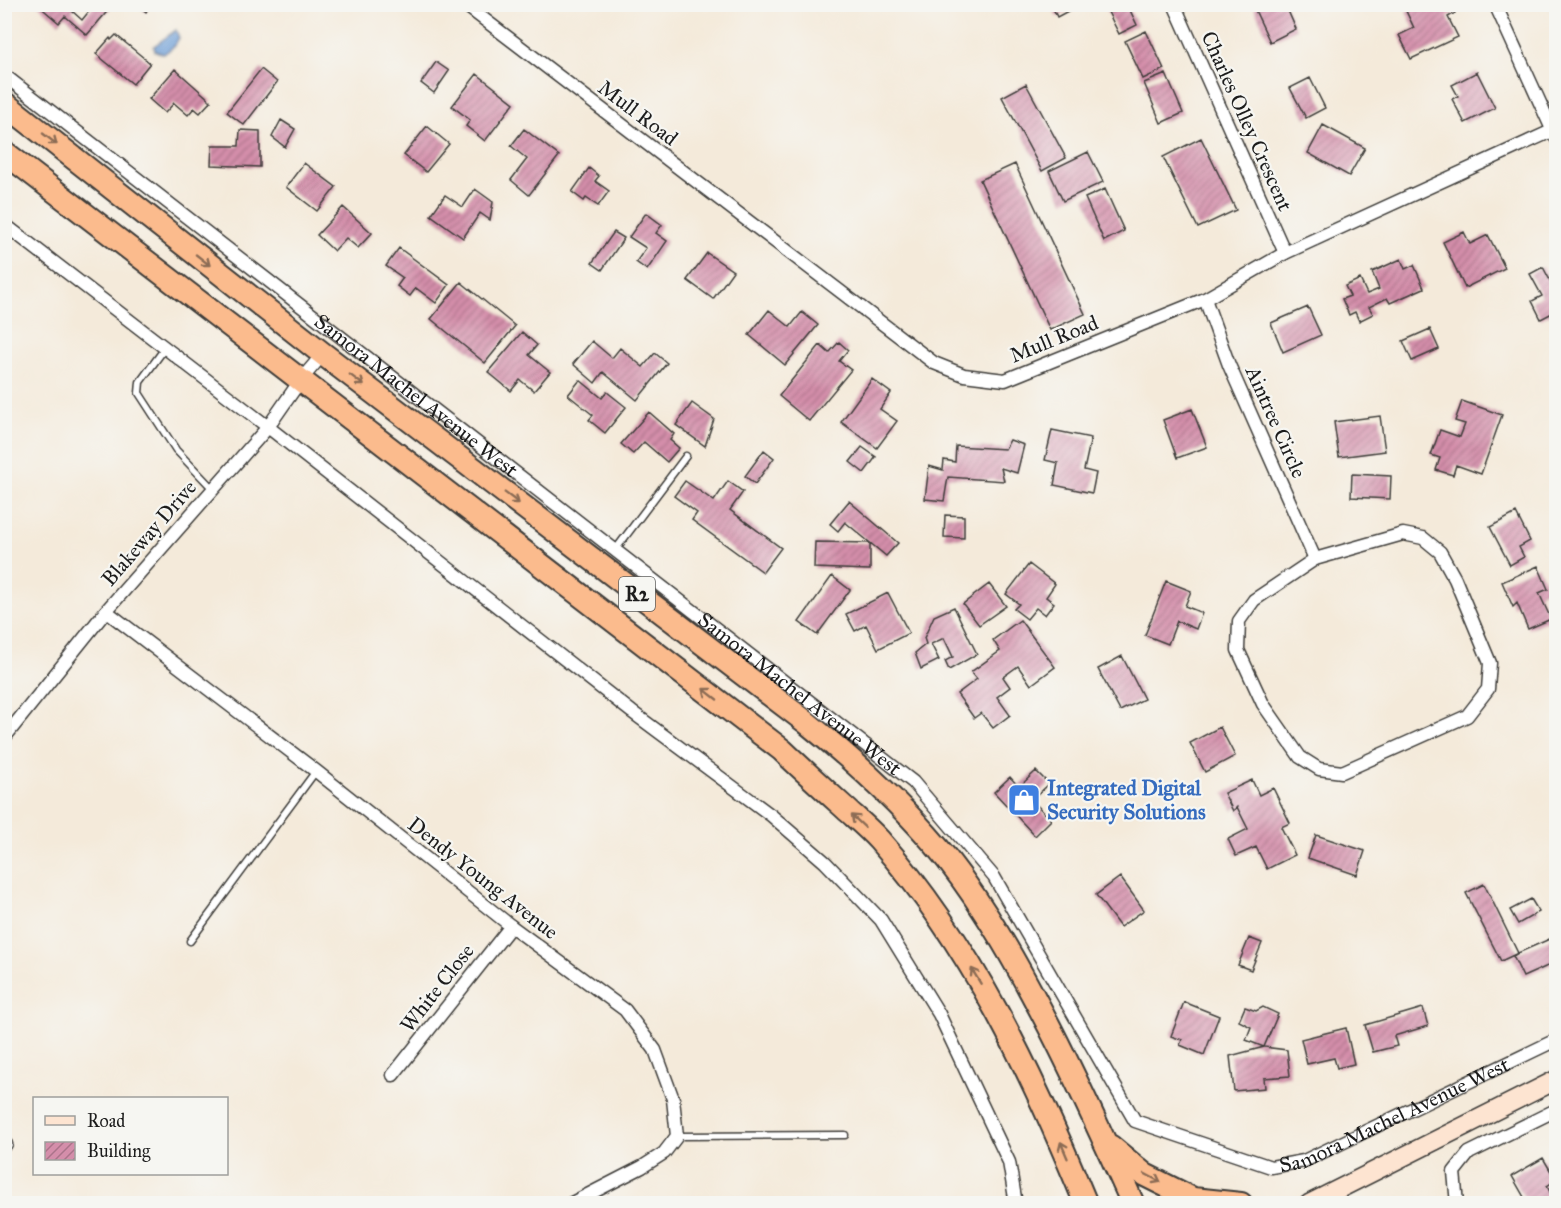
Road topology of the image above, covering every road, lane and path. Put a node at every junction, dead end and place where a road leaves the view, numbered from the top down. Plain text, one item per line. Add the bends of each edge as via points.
1 (464, 4) edge
2 (1174, 4) edge
3 (1496, 4) edge
4 (4, 75) edge
5 (4, 103) edge
6 (1555, 132) edge
7 (4, 152) edge
8 (4, 224) edge
9 (1285, 253) junction
10 (1205, 299) junction
11 (165, 348) junction
12 (323, 354) junction
13 (300, 381) junction
14 (268, 427) junction
15 (686, 456) dead end
16 (213, 489) junction
17 (616, 549) junction
18 (1315, 559) junction
19 (106, 611) junction
20 (4, 738) edge
21 (316, 771) junction
22 (511, 926) junction
23 (190, 941) dead end
24 (1557, 1040) edge
25 (393, 1075) dead end
26 (1557, 1080) edge
27 (1557, 1110) edge
28 (845, 1135) dead end
29 (677, 1136) junction
30 (1106, 1143) junction
31 (1456, 1202) edge
32 (570, 1203) edge
33 (1016, 1203) edge
34 (1086, 1203) edge
35 (1133, 1203) edge
36 (1240, 1203) edge
37 (1309, 1203) edge

1 - 10 street, Mull Road via 934,363 964,375 1005,380
2 - 9 street, Charles Olley Crescent
3 - 6 street
4 - 17 street, Samora Machel Avenue West
5 -> 12 highway, Samora Machel Avenue West / R2
6 - 9 street, Mull Road
7 - 13 highway, R2
8 - 11 street
9 - 10 street, Mull Road
10 - 18 street, Aintree Circle via 1229,365
11 - 14 street
11 - 16 lane via 140,382 139,393 176,450
12 - 13 street, Blakeway Drive
12 -> 30 highway, Samora Machel Avenue West / R2 via 806,722 892,799 947,859 1004,942
13 - 14 street, Blakeway Drive
34 -> 13 highway, R2 via 1052,1122 992,1003 945,925 878,839 782,750
14 - 16 street, Blakeway Drive
14 - 33 street via 632,712 772,816 825,862 881,920 939,1014 1009,1162
15 - 17 lane
16 - 19 street, Blakeway Drive
17 - 24 street, Samora Machel Avenue West via 913,782 994,877 1135,1121 1271,1167 1304,1161
18 - 18 street via 1403,534 1423,538 1440,552 1490,663 1488,689 1467,716 1342,772 1319,769 1300,757 1263,704 1238,650 1239,621 1254,600
19 - 20 street, Blakeway Drive
19 - 21 street, Dendy Young Avenue
21 - 22 street, Dendy Young Avenue
21 - 23 lane
22 - 25 street, White Close
22 - 29 street, Dendy Young Avenue via 626,1010 655,1050 673,1099
26 - 37 main road
27 - 31 street via 1469,1153 1454,1172
28 - 29 lane
29 - 32 street via 664,1153 642,1167
30 - 35 highway, Samora Machel Avenue West / R2
30 -> 36 highway via 1145,1175 1192,1199

